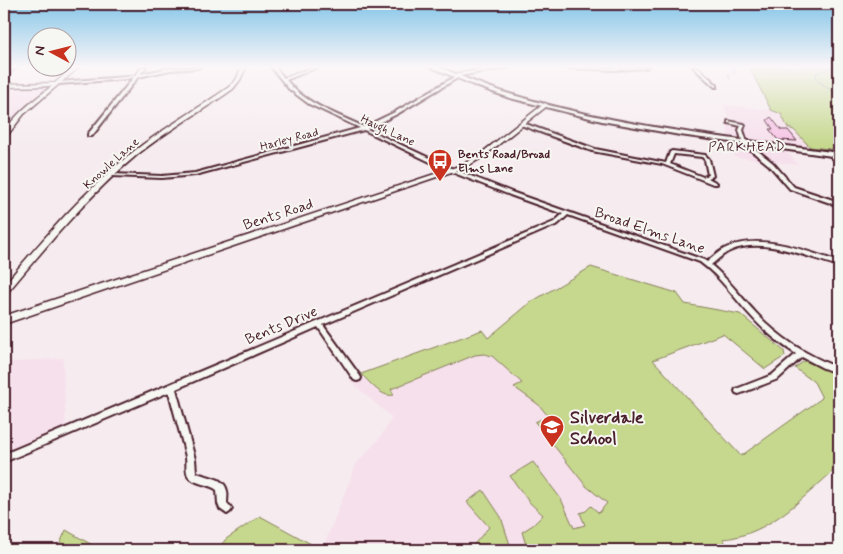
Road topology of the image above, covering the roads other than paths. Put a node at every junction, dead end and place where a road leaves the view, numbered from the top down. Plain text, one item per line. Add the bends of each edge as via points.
1 (46, 93) edge
2 (123, 93) edge
3 (223, 93) edge
4 (296, 93) edge
5 (429, 93) edge
6 (503, 93) edge
7 (544, 105) junction
8 (729, 122) dead end
9 (522, 124) junction
10 (363, 129) junction
11 (90, 135) dead end
12 (4, 136) edge
13 (745, 143) junction
14 (835, 154) edge
15 (839, 161) edge
16 (668, 164) junction
17 (451, 170) junction
18 (112, 175) junction
19 (704, 178) junction
20 (716, 183) dead end
21 (839, 204) edge
22 (566, 214) junction
23 (708, 264) junction
24 (839, 264) edge
25 (4, 291) edge
26 (4, 320) edge
27 (319, 324) junction
28 (800, 354) junction
29 (839, 371) edge
30 (357, 378) dead end
31 (171, 386) junction
32 (738, 392) dead end
33 (4, 458) edge
34 (227, 509) dead end

1 - 12 street via 22,112
2 - 11 street
3 - 18 street, Knowle Lane via 151,142
4 - 10 street, Haugh Lane
5 - 10 street, Harley Road
6 - 7 main road
7 - 9 street, Bents Road
7 - 13 main road via 628,125
8 - 13 street via 743,125 741,130
9 - 16 street via 600,152
9 - 17 street, Bents Road via 474,160
10 - 17 street, Haugh Lane
10 - 18 street, Harley Road via 195,174 162,178
13 - 14 main road
13 - 21 street via 771,164 792,188
14 - 15 street
16 - 19 street
16 - 19 street via 672,152 703,156 707,159 711,176
17 - 22 street, Broad Elms Lane
17 - 26 street, Bents Road
18 - 25 street, Knowle Lane
19 - 20 street
22 - 23 street, Broad Elms Lane
22 - 27 street, Bents Drive via 556,223
23 - 24 street via 735,246 761,244
23 - 28 street, Broad Elms Lane via 758,319
27 - 30 street
27 - 31 street, Bents Drive
28 - 29 street, Broad Elms Lane
28 - 32 street via 775,377
31 - 33 street, Bents Drive
31 - 34 street via 191,459 192,474 219,485 223,506

